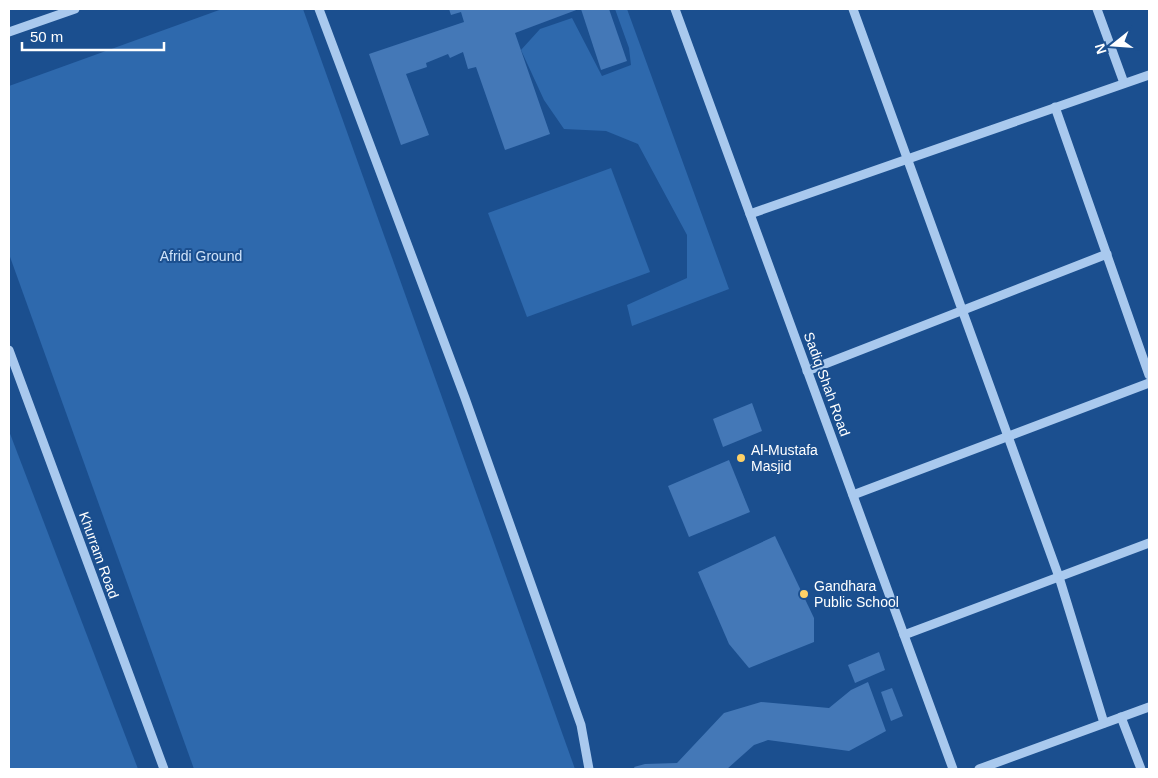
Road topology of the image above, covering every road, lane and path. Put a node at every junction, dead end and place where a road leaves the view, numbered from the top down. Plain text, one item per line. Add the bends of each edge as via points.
1 (75, 9) edge
2 (319, 9) edge
3 (675, 9) edge
4 (853, 9) edge
5 (1097, 9) edge
6 (9, 32) edge
7 (1149, 75) edge
8 (1124, 84) junction
9 (1055, 107) junction
10 (906, 160) junction
11 (750, 214) junction
12 (1107, 254) junction
13 (961, 311) junction
14 (9, 350) edge
15 (808, 371) junction
16 (1149, 375) edge
17 (1149, 383) edge
18 (1006, 437) junction
19 (853, 496) junction
20 (1149, 543) edge
21 (1058, 577) junction
22 (904, 635) junction
23 (1149, 707) edge
24 (1121, 717) junction
25 (1104, 723) junction
26 (164, 769) edge
27 (590, 769) edge
28 (953, 769) edge
29 (979, 769) edge
30 (1141, 769) edge

1 - 6 street
2 - 27 street via 468,407 582,725
3 - 11 street, Sadiq Shah Road
4 - 10 street
5 - 8 street
7 - 8 street
8 - 9 street
9 - 10 street
9 - 12 street
10 - 11 street
10 - 13 street
11 - 15 street, Sadiq Shah Road
12 - 13 street
12 - 16 street
13 - 15 street
13 - 18 street
14 - 26 street, Khurram Road
15 - 19 street, Sadiq Shah Road
17 - 18 street
18 - 19 street
18 - 21 street
19 - 22 street, Sadiq Shah Road
20 - 21 street
21 - 22 street
21 - 25 street
22 - 28 street, Sadiq Shah Road
23 - 24 street
24 - 25 street
24 - 30 street
25 - 29 street

